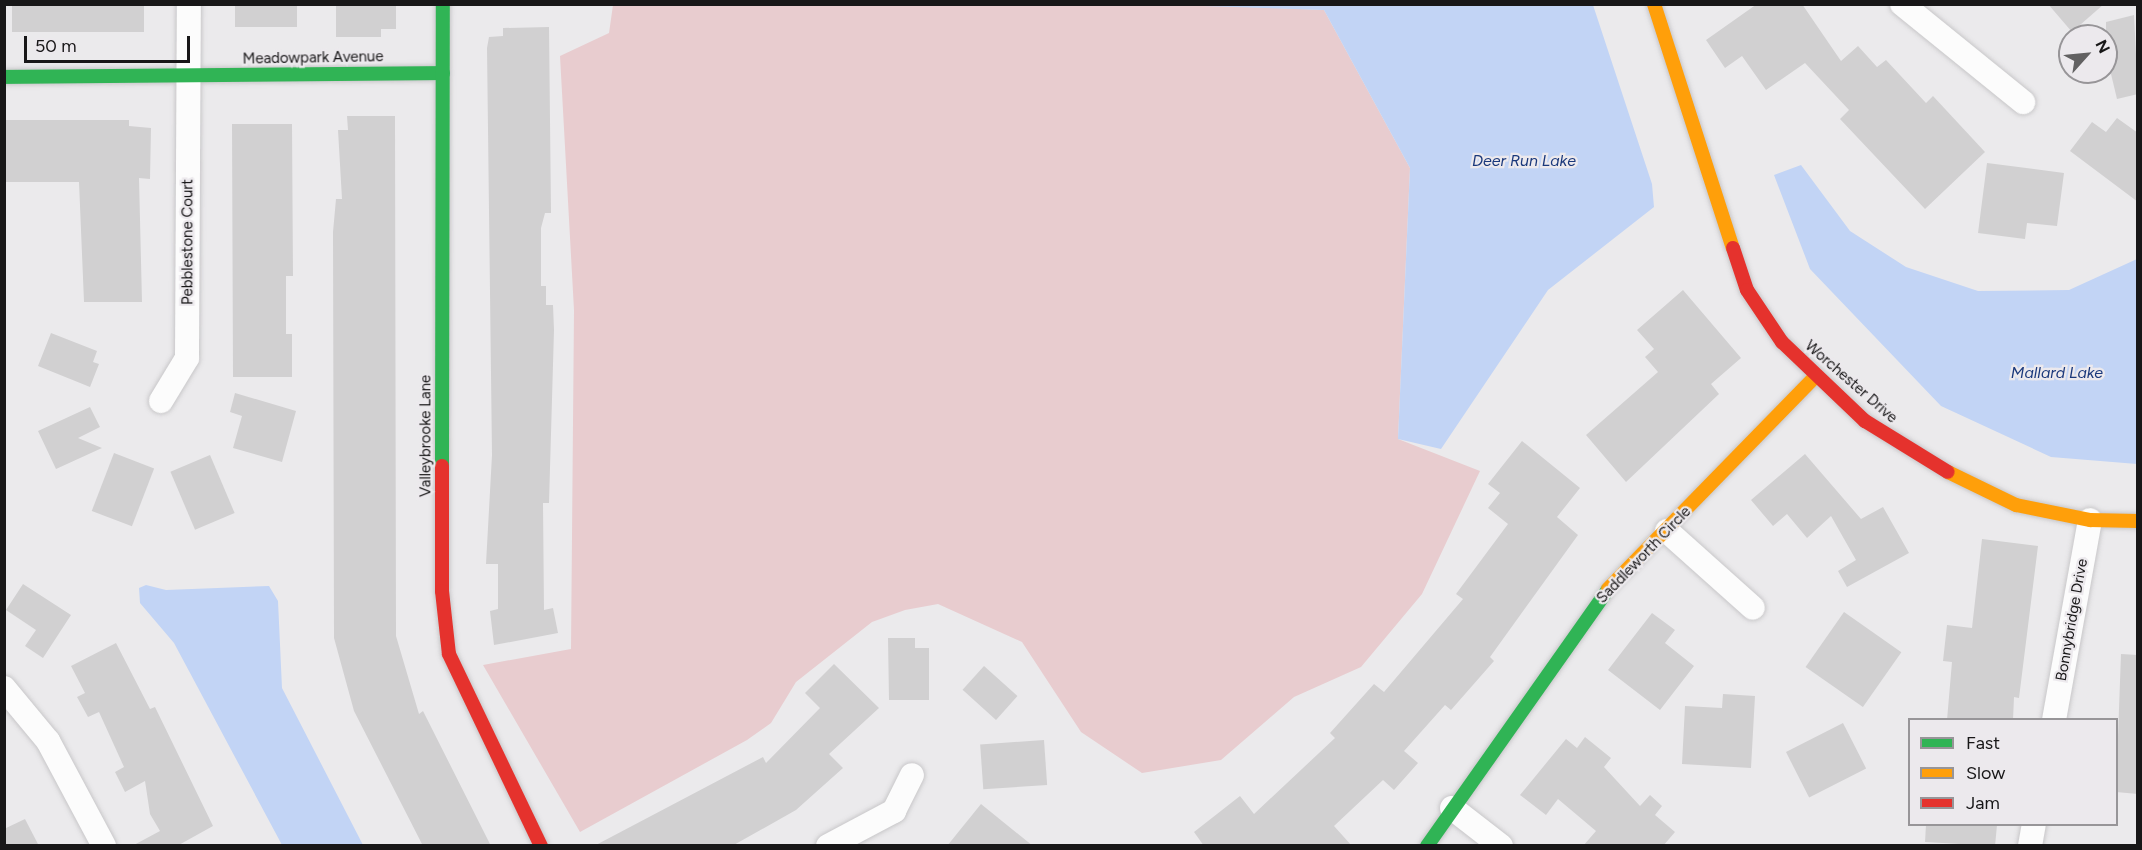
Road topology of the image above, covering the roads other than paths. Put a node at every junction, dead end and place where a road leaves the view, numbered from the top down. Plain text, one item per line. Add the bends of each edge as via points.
1 (189, 4) edge
2 (443, 4) edge
3 (1654, 4) edge
4 (1902, 4) edge
5 (443, 73) junction
6 (4, 76) edge
7 (188, 76) junction
8 (2023, 102) dead end
9 (1815, 377) junction
10 (161, 401) dead end
11 (2090, 520) junction
12 (2138, 521) edge
13 (1667, 531) junction
14 (1753, 608) dead end
15 (4, 688) edge
16 (2054, 718) edge
17 (912, 775) dead end
18 (1452, 808) junction
19 (2034, 826) edge
20 (104, 846) edge
21 (541, 846) edge
22 (828, 846) edge
23 (1427, 846) edge
24 (1501, 846) edge
25 (2030, 846) edge

1 - 7 street, Pebblestone Court
2 - 5 street, Valleybrooke Lane
3 - 9 street, Worchester Drive via 1747,290 1782,342
4 - 8 street
5 - 7 street, Meadowpark Avenue
5 - 21 street, Valleybrooke Lane via 442,591 449,654
6 - 7 street, Meadowpark Avenue
7 - 10 street, Pebblestone Court via 187,358
9 - 11 street, Worchester Drive via 1915,456 1965,483 2016,505
9 - 13 street, Saddleworth Circle
11 - 12 street, Worchester Drive
11 - 16 street, Bonnybridge Drive
13 - 14 street
13 - 18 street, Saddleworth Circle via 1602,595
15 - 20 street via 48,741
17 - 22 street via 894,811
18 - 23 street, Saddleworth Circle
18 - 24 street
19 - 25 street

